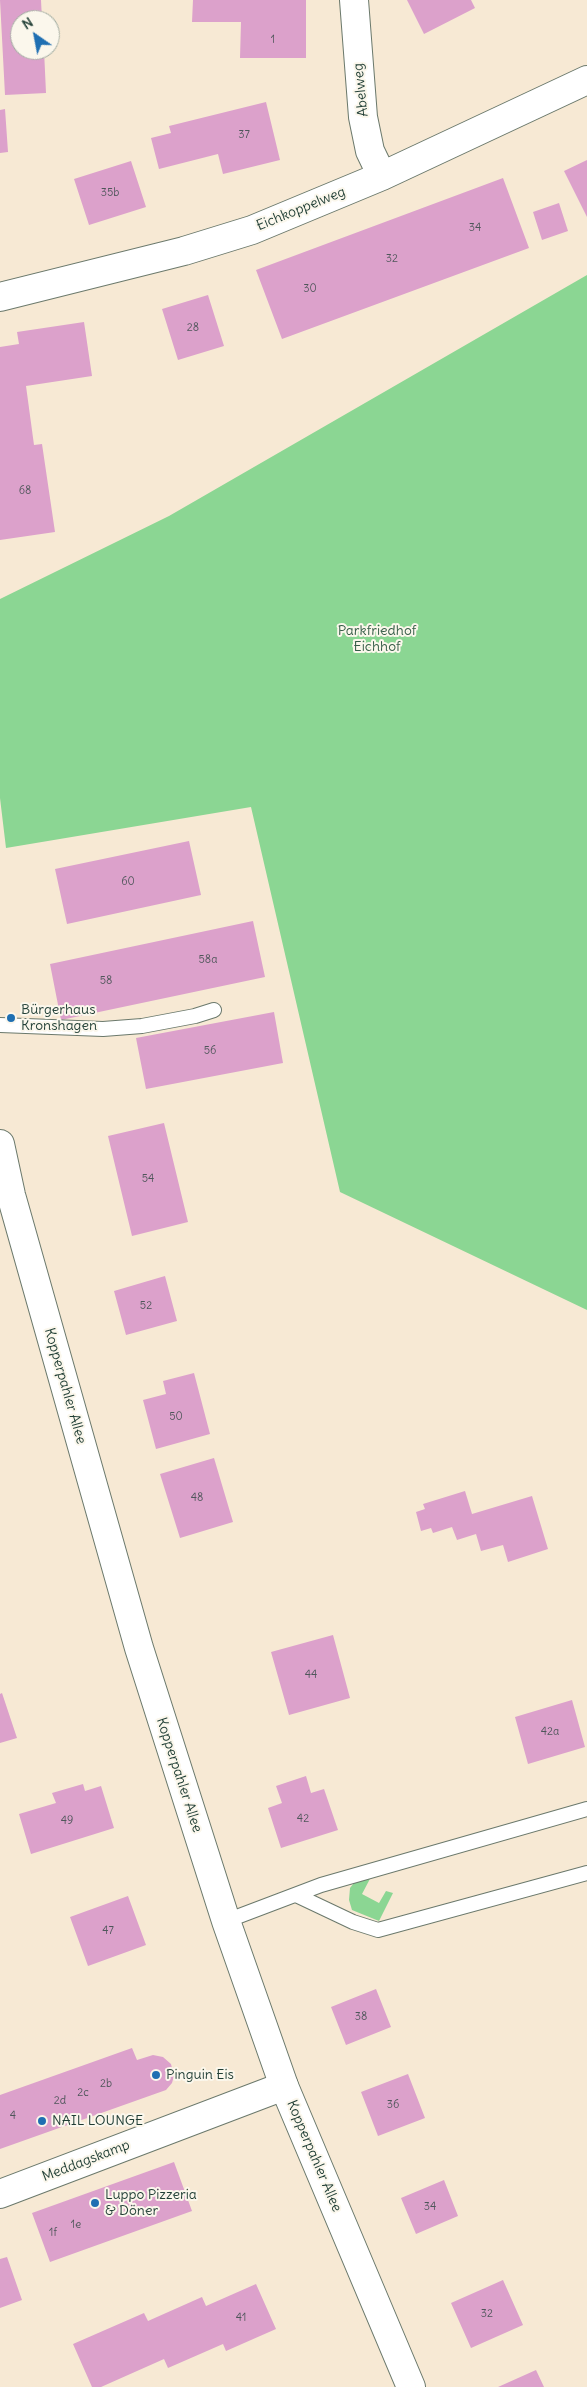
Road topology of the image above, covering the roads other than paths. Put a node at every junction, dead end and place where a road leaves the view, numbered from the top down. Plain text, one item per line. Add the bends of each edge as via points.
1 (354, 0) edge
2 (587, 80) edge
3 (382, 176) junction
4 (0, 297) edge
5 (214, 1010) dead end
6 (0, 1025) edge
7 (0, 1144) edge
8 (587, 1809) edge
9 (587, 1873) edge
10 (296, 1894) junction
11 (226, 1921) junction
12 (284, 2086) junction
13 (0, 2194) edge
14 (411, 2387) edge

1 - 3 street, Abelweg via 363,117 370,151
2 - 3 street, Eichkoppelweg
3 - 4 street, Eichkoppelweg via 252,230 184,251
5 - 6 lane via 142,1026 102,1029
7 - 11 street, Kopperpahler Allee via 11,1195 139,1648
8 - 10 lane
9 - 10 lane via 378,1930 353,1922
10 - 11 lane
11 - 12 street, Kopperpahler Allee
12 - 13 street, Meddagskamp
12 - 14 street, Kopperpahler Allee

